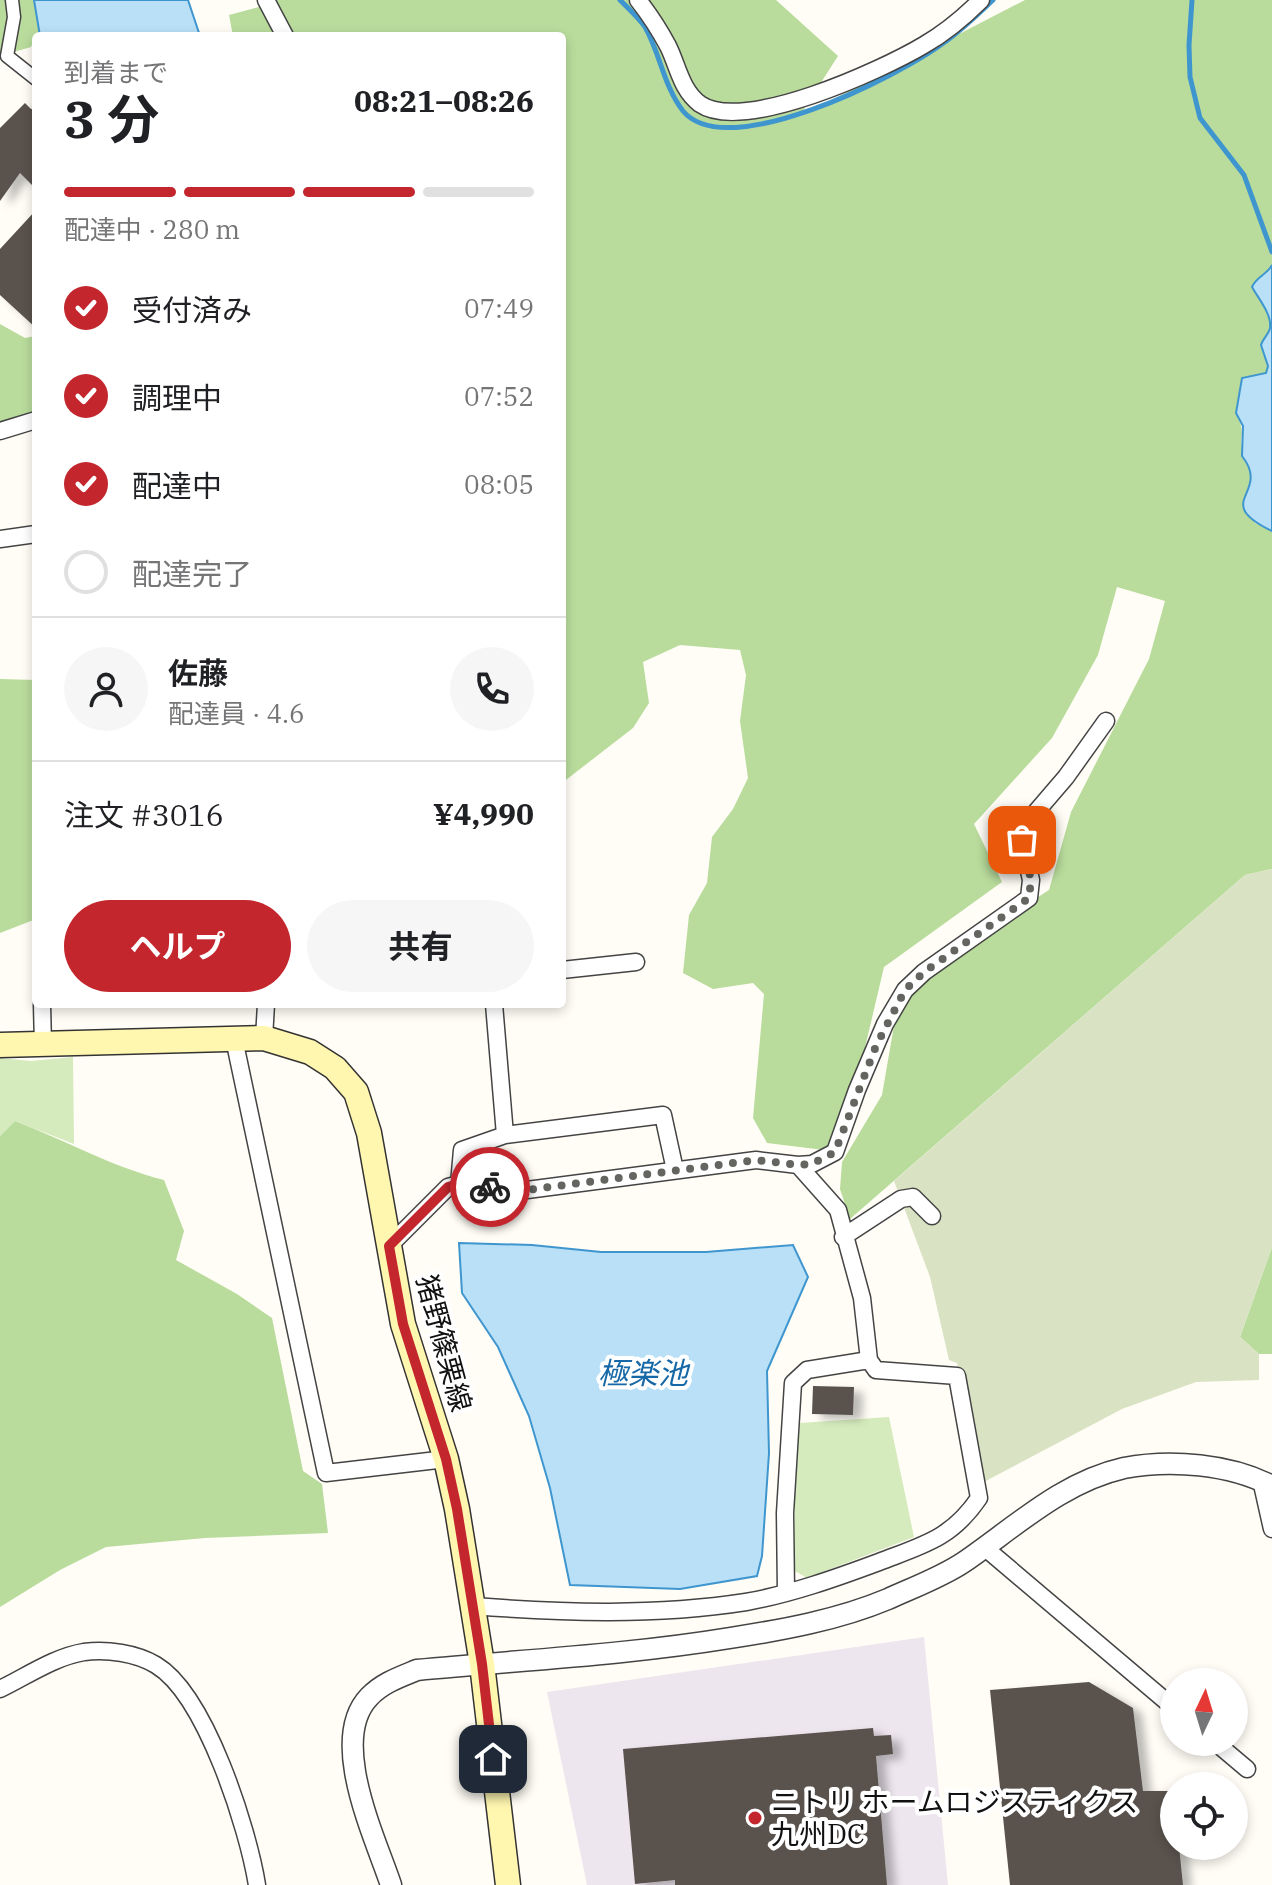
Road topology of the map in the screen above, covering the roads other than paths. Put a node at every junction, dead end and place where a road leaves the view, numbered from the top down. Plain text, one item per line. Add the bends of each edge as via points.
1 (12, 0) edge
2 (266, 0) edge
3 (638, 0) edge
4 (981, 0) edge
5 (283, 32) edge
6 (32, 76) edge
7 (32, 421) edge
8 (0, 431) edge
9 (32, 535) edge
10 (0, 539) edge
11 (1106, 721) dead end
12 (636, 962) dead end
13 (566, 970) edge
14 (42, 1008) edge
15 (266, 1008) edge
16 (494, 1008) edge
17 (264, 1038) junction
18 (234, 1039) junction
19 (0, 1045) edge
20 (43, 1046) junction
21 (505, 1135) junction
22 (798, 1165) junction
23 (675, 1170) junction
24 (459, 1184) junction
25 (932, 1216) dead end
26 (843, 1237) junction
27 (389, 1246) junction
28 (869, 1360) junction
29 (446, 1459) junction
30 (1266, 1483) edge
31 (1272, 1529) edge
32 (984, 1547) junction
33 (786, 1592) junction
34 (473, 1606) junction
35 (482, 1664) junction
36 (0, 1689) edge
37 (1160, 1696) edge
38 (1232, 1756) edge
39 (1247, 1769) dead end
40 (257, 1885) edge
41 (391, 1885) edge
42 (508, 1885) edge

1 - 6 street via 7,56
2 - 5 street
3 - 4 street via 668,46 682,84 698,103 742,112 784,105 877,70 926,44
7 - 8 street
9 - 10 street
11 - 22 street via 1024,826 1029,898 905,990 885,1024 835,1152
12 - 13 street
14 - 20 street
15 - 17 street
16 - 21 street
17 - 18 main road, 猪野篠栗線
17 - 27 main road, 猪野篠栗線 via 310,1052 335,1068 356,1092 369,1133
18 - 20 main road, 猪野篠栗線
18 - 29 street via 326,1473
19 - 20 main road, 猪野篠栗線
21 - 23 street via 663,1115
21 - 24 street via 462,1150
22 - 23 street via 756,1160
22 - 26 street via 838,1210
23 - 24 street via 527,1190
24 - 27 street via 448,1187
25 - 26 street via 913,1197 901,1199
26 - 28 street via 862,1298
27 - 29 main road, 猪野篠栗線 via 403,1324
28 - 33 street via 807,1370 793,1383
28 - 33 street via 876,1370 957,1376 979,1498 963,1521 931,1542
29 - 34 main road, 猪野篠栗線
30 - 31 street
30 - 32 street via 1209,1467 1124,1469 1065,1490
32 - 35 street via 961,1564 885,1600 788,1629 658,1650
32 - 37 street
33 - 34 street via 677,1609 556,1612
34 - 35 main road, 猪野篠栗線
35 - 41 street via 417,1670 382,1685 356,1718 351,1757
35 - 42 main road, 猪野篠栗線
36 - 40 street via 65,1657 87,1652 130,1655 156,1665 188,1698 231,1785
38 - 39 street

